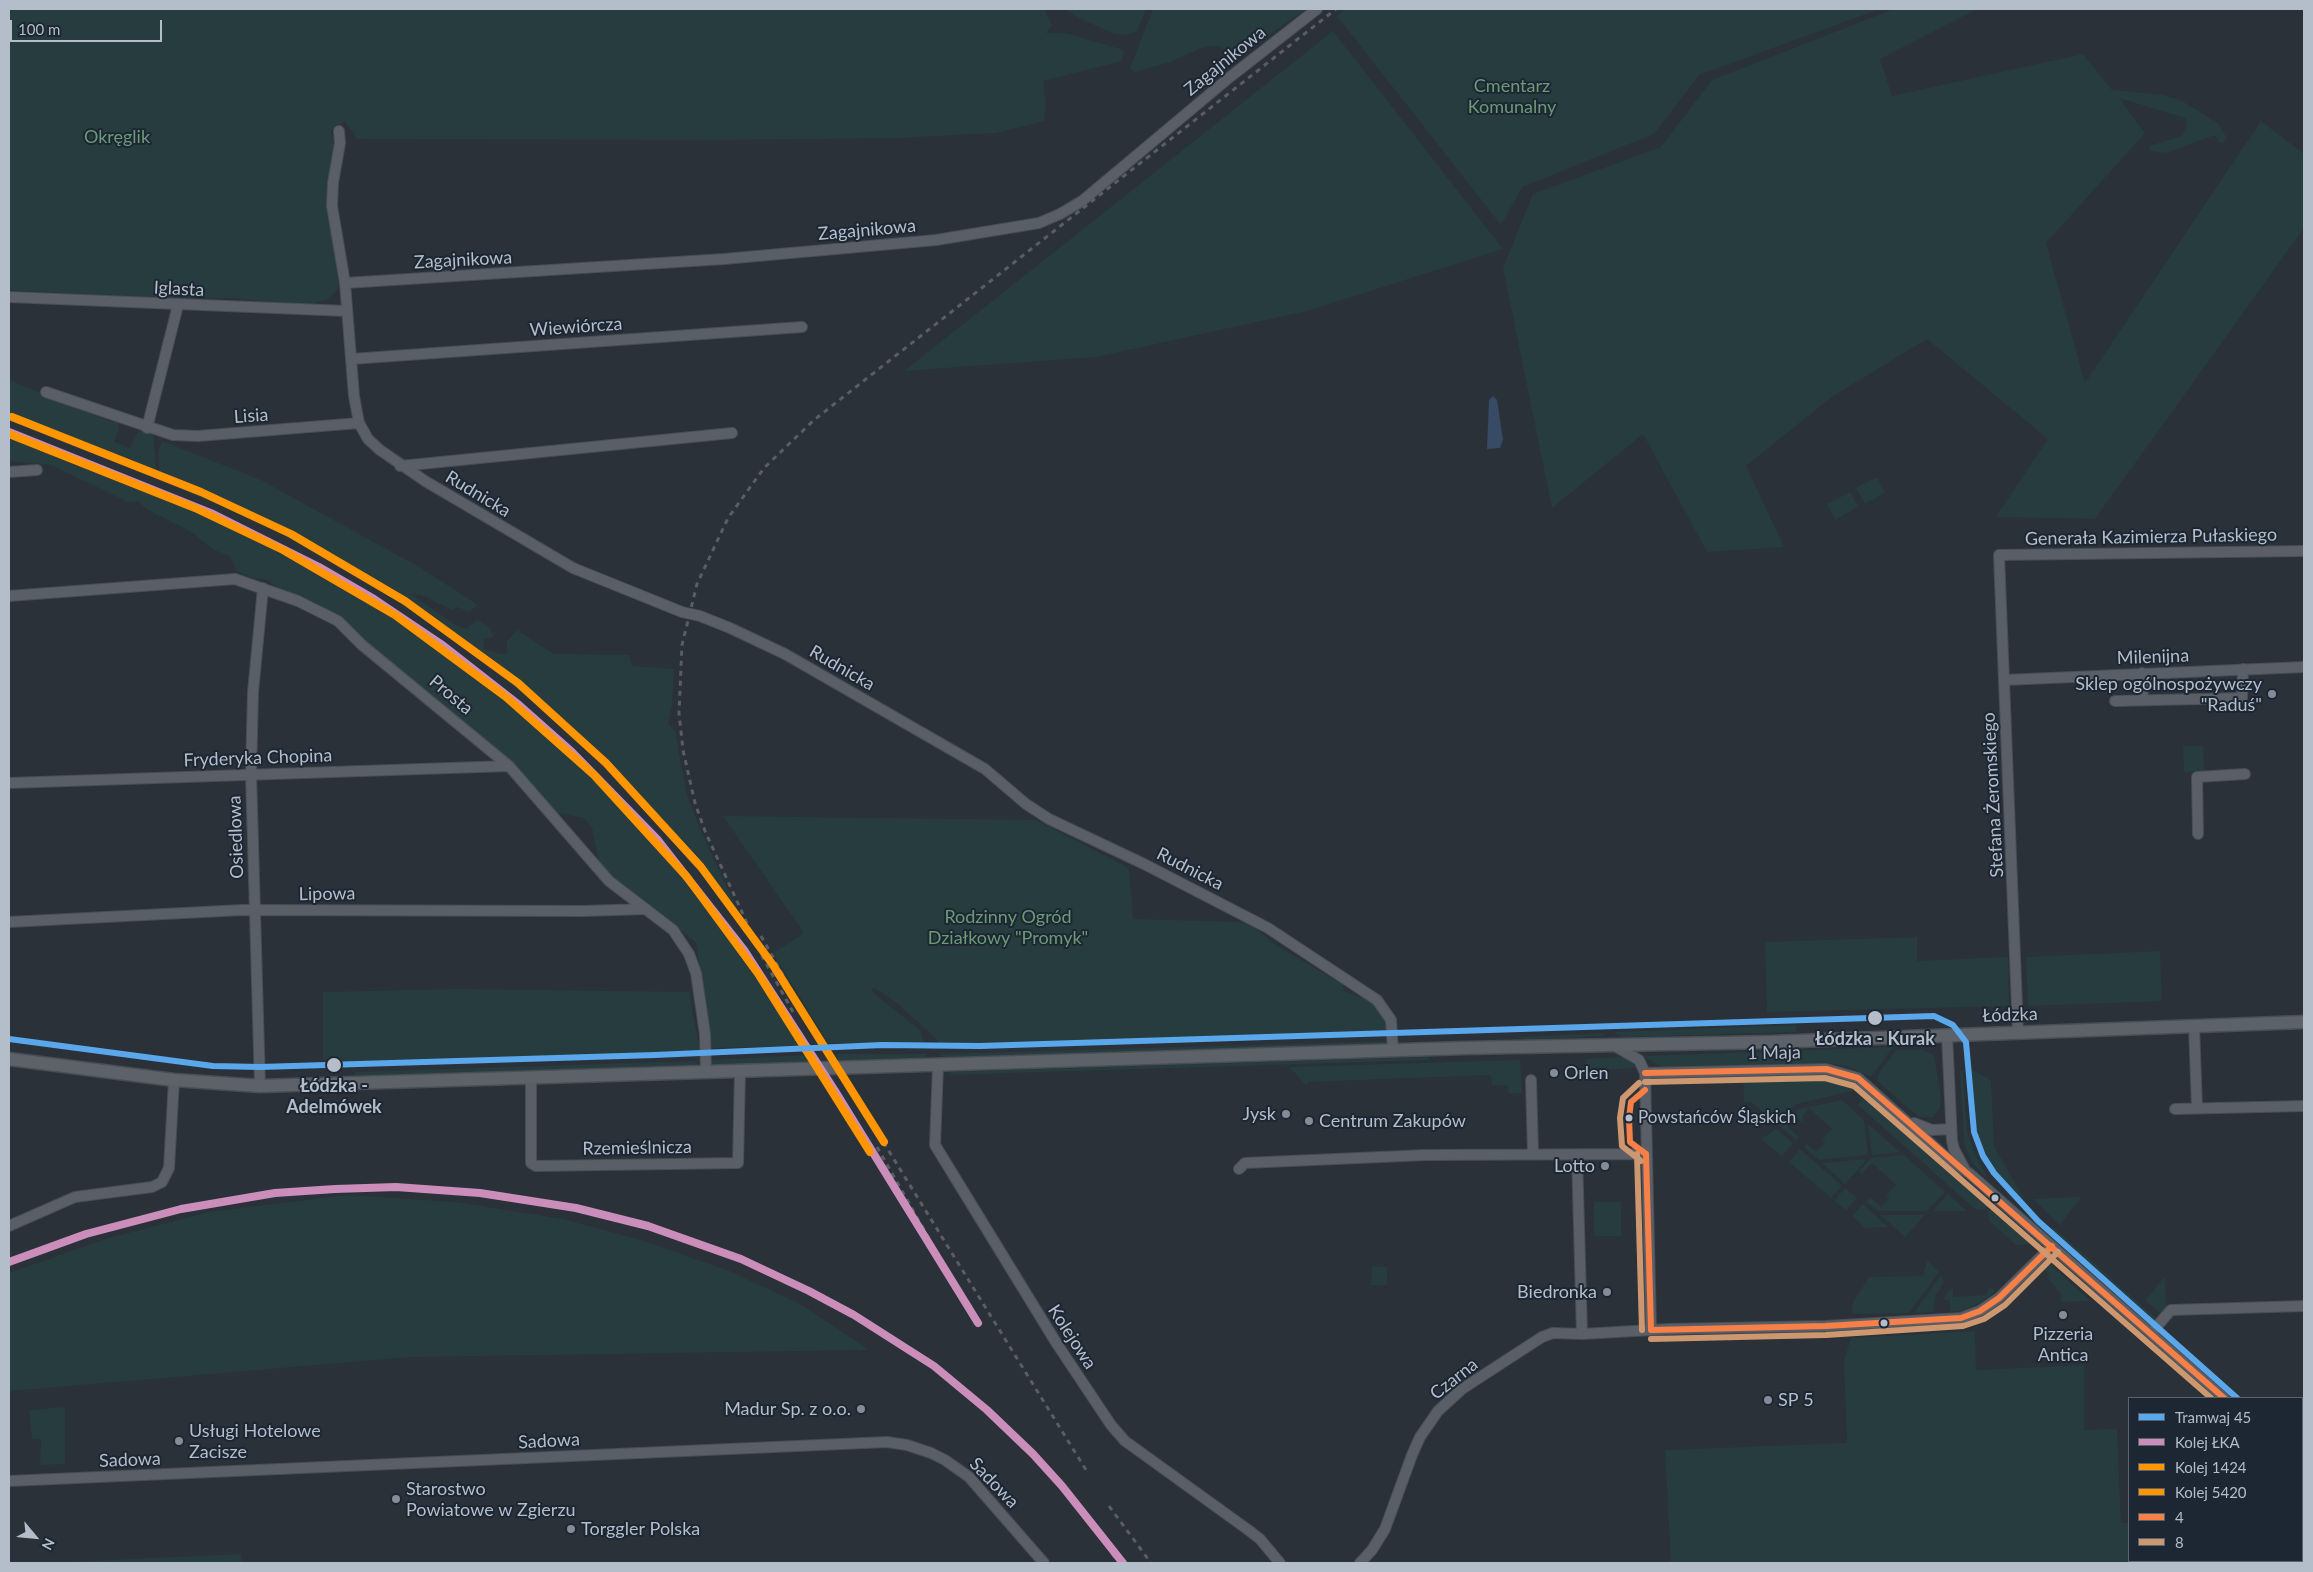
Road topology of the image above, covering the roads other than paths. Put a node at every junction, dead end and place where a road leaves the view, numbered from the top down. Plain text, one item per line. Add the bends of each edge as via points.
1 (1318, 9) edge
2 (339, 132) dead end
3 (345, 283) junction
4 (9, 297) edge
5 (178, 305) junction
6 (347, 311) junction
7 (802, 327) dead end
8 (351, 360) junction
9 (46, 392) dead end
10 (359, 423) junction
11 (147, 428) junction
12 (732, 434) dead end
13 (400, 466) junction
14 (37, 470) dead end
15 (9, 472) edge
16 (2304, 551) edge
17 (1999, 555) joint
18 (263, 588) junction
19 (9, 596) edge
20 (2304, 667) edge
21 (2243, 669) junction
22 (2142, 673) junction
23 (2004, 680) junction
24 (2143, 700) junction
25 (2115, 701) dead end
26 (509, 766) junction
27 (251, 774) junction
28 (2245, 774) dead end
29 (9, 783) edge
30 (2198, 834) dead end
31 (646, 909) junction
32 (255, 911) junction
33 (9, 922) edge
34 (2304, 1022) edge
35 (2194, 1025) junction
36 (2018, 1032) junction
37 (1947, 1035) junction
38 (1613, 1045) junction
39 (1393, 1051) junction
40 (9, 1059) edge
41 (938, 1066) junction
42 (706, 1072) junction
43 (740, 1072) junction
44 (1645, 1074) junction
45 (531, 1078) junction
46 (174, 1080) junction
47 (1531, 1080) dead end
48 (260, 1086) junction
49 (2304, 1106) edge
50 (2198, 1108) junction
51 (2175, 1109) dead end
52 (1909, 1121) junction
53 (1952, 1129) junction
54 (1533, 1153) junction
55 (1646, 1154) junction
56 (1577, 1155) junction
57 (1239, 1169) dead end
58 (1970, 1174) junction
59 (9, 1226) edge
60 (2052, 1246) junction
61 (2304, 1306) edge
62 (1651, 1330) junction
63 (1582, 1334) junction
64 (2151, 1334) junction
65 (2223, 1397) edge
66 (9, 1482) edge
67 (1044, 1563) edge
68 (1280, 1563) edge
69 (1360, 1563) edge

1 - 3 street, Zagajnikowa via 1230,77 1082,200 1039,223 936,240 724,259
2 - 3 street, Rudnicka via 332,206
3 - 6 street, Rudnicka
4 - 5 street, Iglasta
5 - 6 street, Iglasta
5 - 11 street
6 - 8 street, Rudnicka
7 - 8 street, Wiewiórcza
8 - 10 street, Rudnicka
9 - 11 street, Lisia
10 - 11 street, Lisia via 198,436 173,435
10 - 13 street, Rudnicka via 374,445
12 - 13 street
13 - 39 street, Rudnicka via 573,568 730,628 785,654 985,769 1048,820 1144,864 1268,928 1378,1000 1391,1020
14 - 15 street
16 - 17 street, Generała Kazimierza Pułaskiego
17 - 23 street, Stefana Żeromskiego
18 - 19 street, Prosta via 236,579
18 - 26 street, Prosta via 338,622
18 - 27 street, Osiedlowa via 253,692
20 - 21 street, Milenijna
21 - 22 street, Milenijna
21 - 24 street via 2242,698
22 - 23 street, Milenijna
22 - 24 street
23 - 36 street, Stefana Żeromskiego
24 - 25 street
26 - 27 street, Fryderyka Chopina
26 - 31 street, Prosta via 609,880
27 - 29 street, Fryderyka Chopina
27 - 32 street, Osiedlowa
28 - 30 street via 2198,777
31 - 32 street, Lipowa
31 - 42 street, Prosta via 673,930 693,963 702,1009
32 - 33 street, Lipowa
32 - 48 street, Osiedlowa
34 - 35 main road, Łódzka
35 - 36 main road, Łódzka
35 - 50 street
36 - 37 main road, Łódzka
37 - 38 main road, Łódzka
37 - 53 street, 1 Maja
38 - 39 main road, Łódzka
38 - 44 street via 1638,1060
39 - 41 main road, Łódzka
40 - 46 main road, Łódzka
41 - 43 main road, Łódzka
41 - 68 street, Kolejowa via 935,1145 1111,1426 1125,1441 1260,1539
42 - 43 main road, Łódzka
42 - 45 main road, Łódzka
43 - 45 street, Rzemieślnicza via 738,1163 536,1166 531,1163
44 - 52 street, 1 Maja via 1836,1070 1864,1081
44 - 55 street
45 - 48 main road, Łódzka
46 - 48 main road, Łódzka
46 - 59 street via 169,1168 162,1182 152,1187 75,1197
47 - 54 street
49 - 50 street
50 - 51 street
52 - 53 street via 1932,1130
52 - 58 street, 1 Maja via 1947,1158
53 - 58 street, 1 Maja via 1954,1149
54 - 56 street
54 - 57 street via 1245,1163
55 - 56 street
55 - 62 street
56 - 63 street
58 - 60 street, 1 Maja
60 - 62 street via 1999,1298 1980,1311 1961,1318 1826,1326
60 - 64 street, 1 Maja
61 - 64 street via 2171,1310
62 - 63 street, Czarna
63 - 69 street, Czarna via 1553,1333 1542,1337 1462,1390 1438,1411 1420,1437 1385,1529
64 - 65 street, 1 Maja
66 - 67 street, Sadowa via 887,1442 920,1449 964,1472

